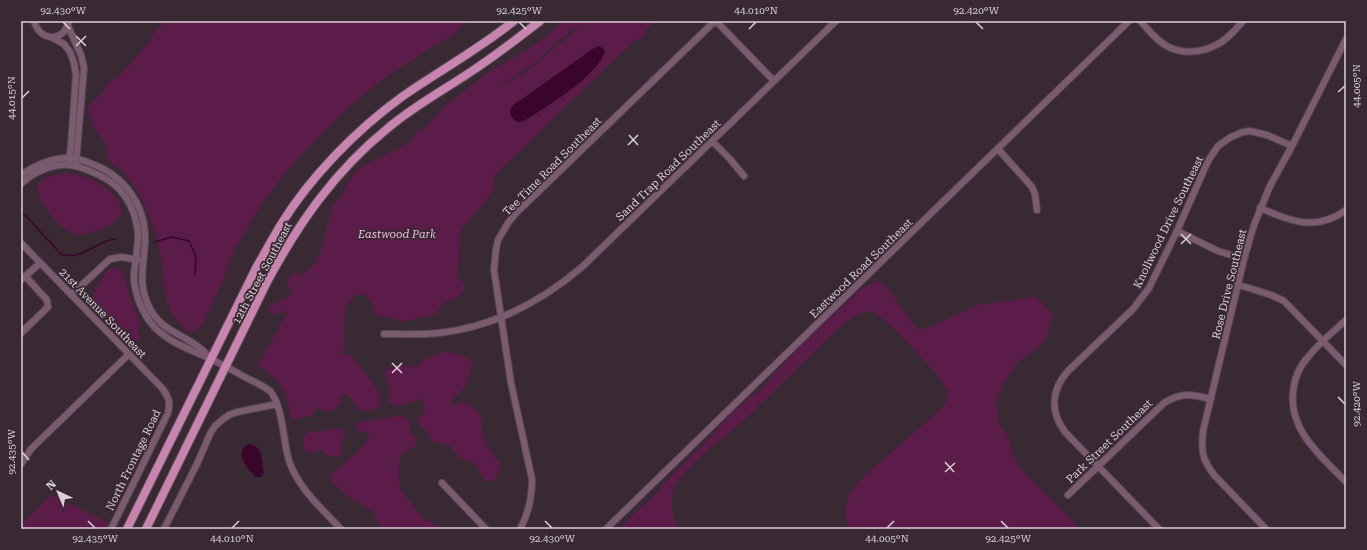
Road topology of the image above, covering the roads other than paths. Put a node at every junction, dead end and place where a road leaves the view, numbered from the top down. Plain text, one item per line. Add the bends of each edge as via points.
1 (34, 21) edge
2 (514, 21) edge
3 (540, 21) edge
4 (715, 21) edge
5 (836, 21) edge
6 (1129, 21) edge
7 (1140, 21) edge
8 (1243, 21) edge
9 (68, 24) edge
10 (51, 37) junction
11 (1346, 39) edge
12 (774, 81) junction
13 (712, 141) junction
14 (1292, 146) junction
15 (998, 149) junction
16 (69, 158) junction
17 (76, 162) junction
18 (68, 165) junction
19 (21, 175) edge
20 (744, 176) dead end
21 (21, 184) edge
22 (1260, 208) junction
23 (1038, 210) dead end
24 (1346, 210) edge
25 (1177, 231) junction
26 (21, 243) edge
27 (135, 259) junction
28 (1244, 259) junction
29 (143, 262) junction
30 (40, 263) junction
31 (23, 278) edge
32 (1239, 285) junction
33 (71, 295) junction
34 (502, 317) junction
35 (1346, 320) edge
36 (21, 333) edge
37 (384, 334) dead end
38 (1323, 341) junction
39 (129, 354) junction
40 (211, 359) junction
41 (1346, 365) edge
42 (226, 367) junction
43 (169, 399) joint
44 (1211, 399) junction
45 (277, 404) junction
46 (21, 464) edge
47 (1097, 466) junction
48 (1346, 482) edge
49 (442, 483) dead end
50 (1068, 495) dead end
51 (111, 529) edge
52 (127, 529) edge
53 (146, 529) edge
54 (164, 529) edge
55 (341, 529) edge
56 (486, 529) edge
57 (520, 529) edge
58 (606, 529) edge
59 (1159, 529) edge
60 (1266, 529) edge

1 - 10 street via 40,33
2 - 40 main road, 12th Street Southeast via 388,108 360,131 319,174 292,208 270,243
3 - 42 main road, 12th Street Southeast via 401,118 369,144 339,175 311,209 282,253
4 - 12 street
4 - 34 street, Tee Time Road Southeast via 508,223 498,240 494,260
5 - 12 street, Sand Trap Road Southeast
6 - 15 street, Eastwood Road Southeast
7 - 8 street via 1164,45 1185,52 1196,52 1219,44
9 - 10 street via 62,34
9 - 17 street via 82,55 84,68
10 - 16 street via 64,44 70,52 76,75
11 - 14 street, Rose Drive Southeast
12 - 13 street, Sand Trap Road Southeast
13 - 20 street
13 - 34 street, Sand Trap Road Southeast via 582,267 541,298
14 - 22 street, Rose Drive Southeast
14 - 25 street, Knollwood Drive Southeast via 1255,132 1243,132 1224,140 1212,153
15 - 23 street via 1032,187
15 - 58 street, Eastwood Road Southeast
16 - 17 street
16 - 18 street
16 - 19 street via 36,166
17 - 18 street
17 - 27 street via 102,175 123,192 137,224
17 - 29 street via 93,164 109,172 131,193 142,214 145,240
18 - 21 street via 46,168
22 - 24 street via 1290,220 1308,223 1335,217
22 - 28 street, Rose Drive Southeast
25 - 28 street via 1218,251
25 - 47 street, Knollwood Drive Southeast via 1141,300 1068,371 1055,393 1054,407 1060,425
26 - 30 street, 21st Avenue Southeast
27 - 29 street
27 - 33 street via 122,256 110,259
27 - 40 street via 136,291 150,321 170,340
28 - 32 street, Rose Drive Southeast
29 - 40 street via 142,285 150,309 156,318 177,335 199,347
30 - 31 street
30 - 33 street, 21st Avenue Southeast
31 - 36 street via 47,300 48,307
32 - 38 street via 1284,301
32 - 44 street, Rose Drive Southeast
33 - 39 street, 21st Avenue Southeast
34 - 37 street, Sand Trap Road Southeast via 440,333
34 - 57 street, Tee Time Road Southeast via 514,399 532,479 530,506
35 - 38 street
38 - 41 street
38 - 48 street via 1308,356 1296,376 1292,398 1293,410 1305,438
39 - 43 street, 21st Avenue Southeast via 162,388
39 - 46 street via 32,449
40 - 42 street
40 - 52 main road, 12th Street Southeast
42 - 45 street via 270,391
42 - 53 main road, 12th Street Southeast
43 - 51 street, North Frontage Road via 168,413
44 - 47 street, Park Street Southeast via 1187,394 1164,403
44 - 60 street, Rose Drive Southeast via 1202,440 1206,463 1215,476
45 - 54 street via 237,412 215,426
45 - 55 street via 293,470 306,492
47 - 50 street, Park Street Southeast
47 - 59 street, Knollwood Drive Southeast
49 - 56 street

